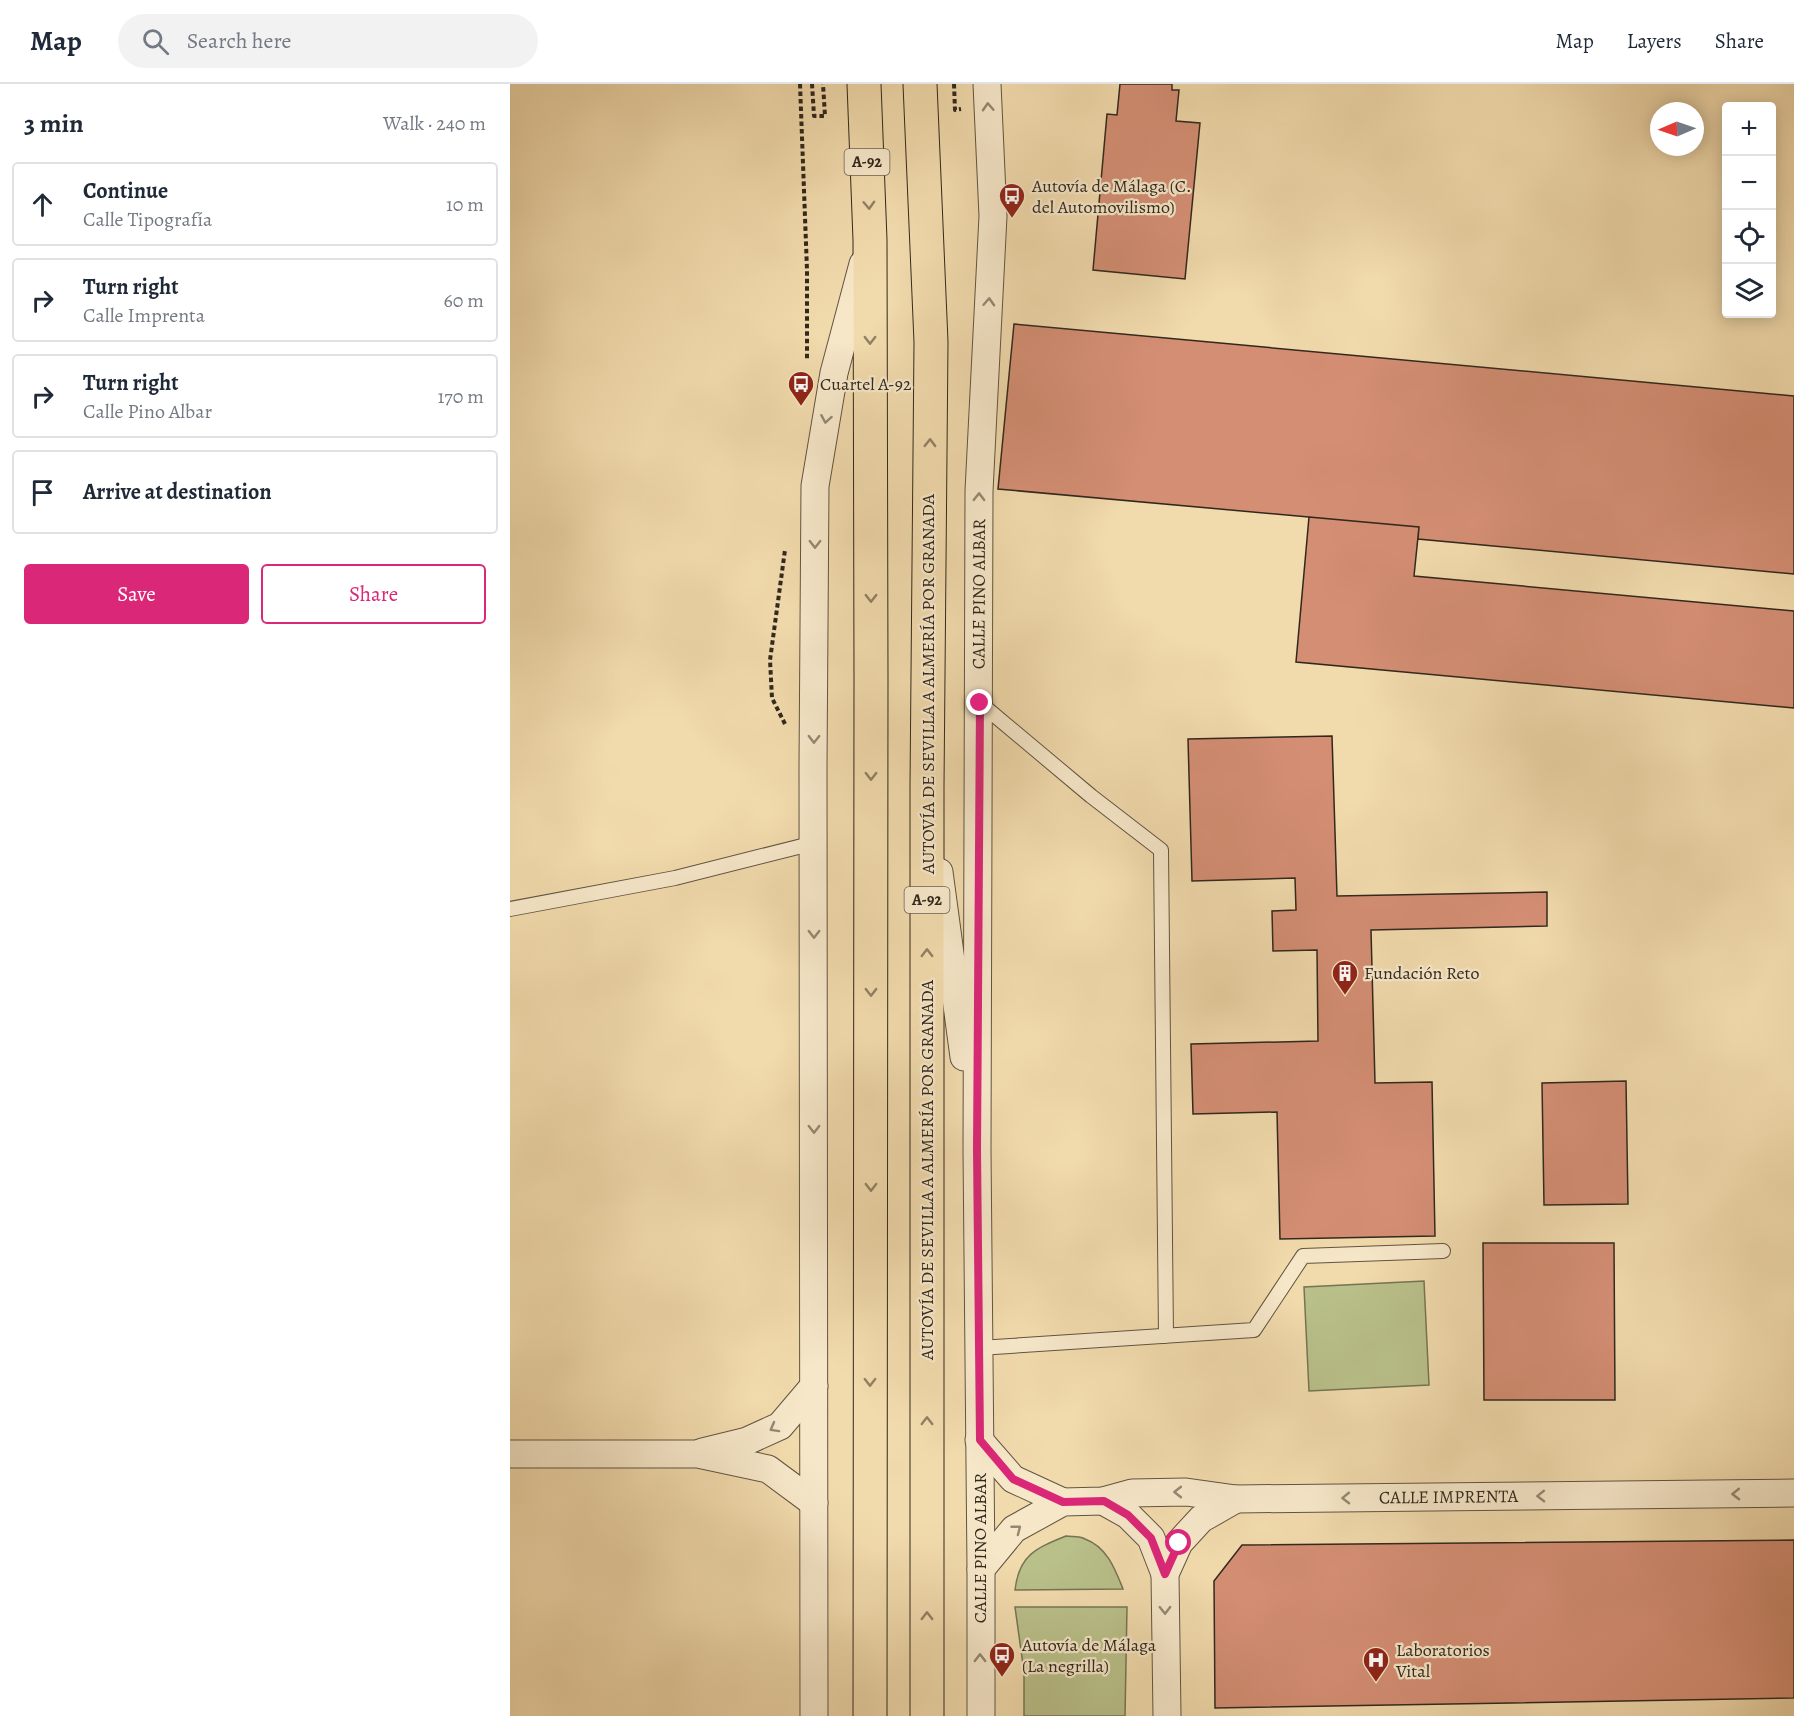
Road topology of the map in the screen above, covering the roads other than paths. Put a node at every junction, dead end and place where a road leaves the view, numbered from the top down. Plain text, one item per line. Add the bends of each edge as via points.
1 (864, 84) edge
2 (920, 84) edge
3 (987, 84) edge
4 (870, 240) junction
5 (980, 703) junction
6 (927, 786) junction
7 (814, 843) junction
8 (510, 909) edge
9 (977, 1150) junction
10 (1443, 1251) dead end
11 (1166, 1336) junction
12 (979, 1348) junction
13 (814, 1386) junction
14 (980, 1440) junction
15 (510, 1454) edge
16 (698, 1454) junction
17 (1794, 1493) edge
18 (1236, 1499) junction
19 (1104, 1501) junction
20 (1063, 1502) junction
21 (814, 1503) junction
22 (981, 1569) junction
23 (1165, 1574) junction
24 (814, 1716) edge
25 (870, 1716) edge
26 (927, 1716) edge
27 (981, 1716) edge
28 (1167, 1716) edge

1 -> 4 highway, A-92
6 -> 2 highway, AUTOVÍA DE SEVILLA A ALMERÍA POR GRANADA / A-92 via 931,342
5 -> 3 street, CALLE PINO ALBAR via 979,491 993,216
4 -> 7 street via 834,372 815,486
4 -> 25 highway, A-92
5 - 9 street, CALLE PINO ALBAR
5 - 11 lane via 1161,850
6 - 9 street
26 -> 6 highway, AUTOVÍA DE SEVILLA A ALMERÍA POR GRANADA / A-92
7 - 8 lane via 675,878
7 -> 13 street
9 - 12 street, CALLE PINO ALBAR
10 - 11 lane via 1303,1256 1254,1330
11 - 12 lane
12 - 14 street, CALLE PINO ALBAR
13 -> 16 street via 780,1425 747,1441
13 - 21 street
14 - 20 street, CALLE IMPRENTA via 1013,1479
14 - 22 street, CALLE PINO ALBAR
15 - 16 street
16 - 21 street via 768,1469
17 -> 18 street, CALLE IMPRENTA
18 -> 19 street, CALLE IMPRENTA via 1186,1492 1132,1493
18 - 23 street via 1201,1519 1179,1543
19 - 20 street, CALLE IMPRENTA
19 - 23 street via 1128,1515 1151,1538
22 -> 20 street, CALLE IMPRENTA via 1014,1529
21 - 24 street
27 -> 22 street, CALLE PINO ALBAR
23 -> 28 street

